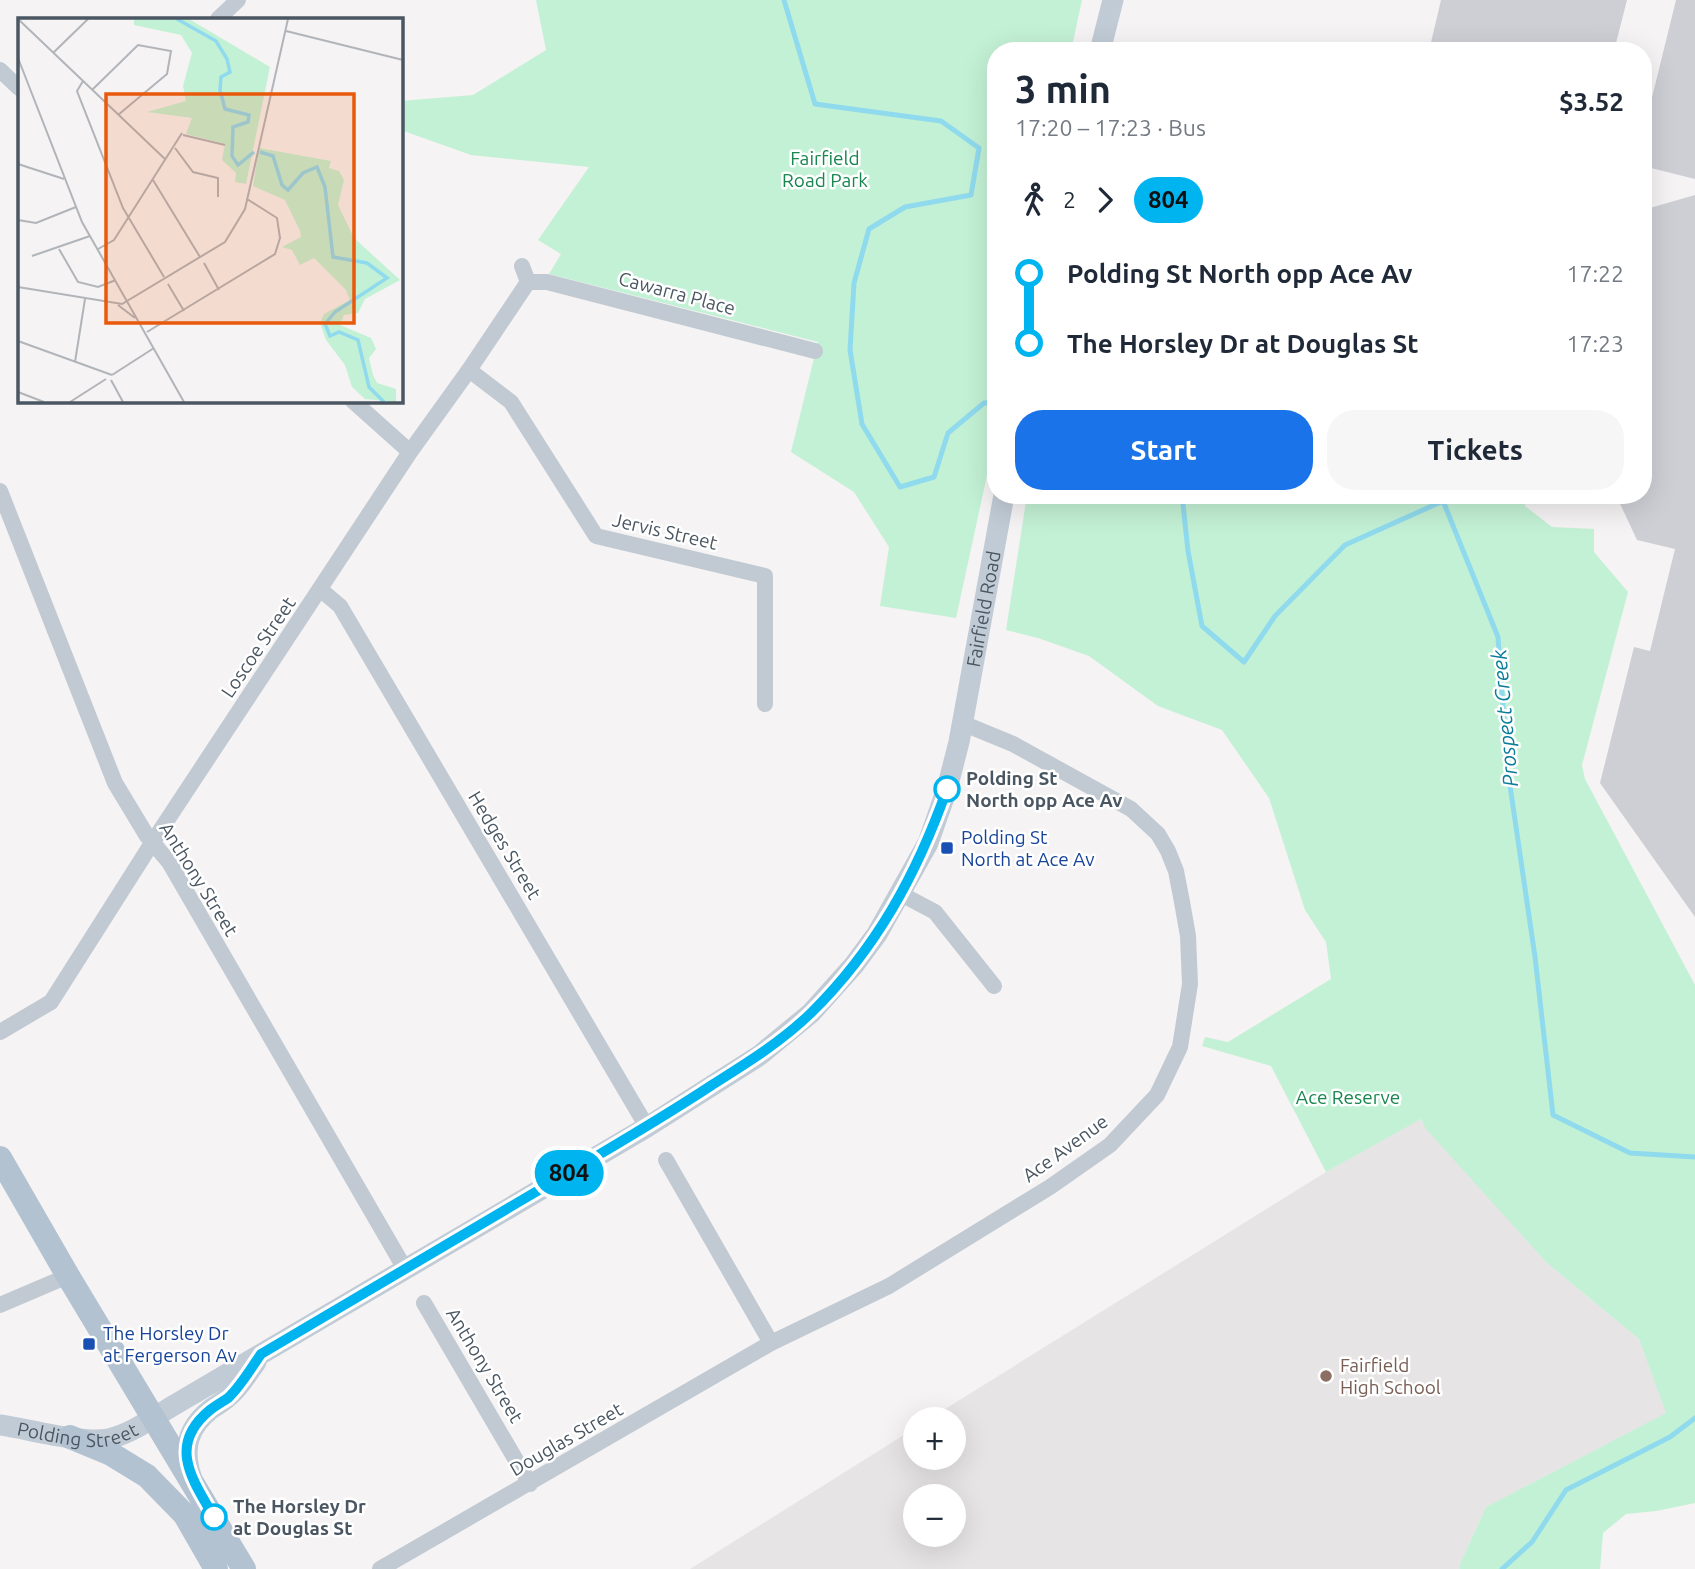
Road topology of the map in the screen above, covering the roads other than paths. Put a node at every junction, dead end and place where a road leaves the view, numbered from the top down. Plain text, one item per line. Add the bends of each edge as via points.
1 (238, 0) edge
2 (1113, 0) edge
3 (219, 18) edge
4 (1102, 42) edge
5 (0, 70) edge
6 (18, 87) edge
7 (525, 274) joint
8 (815, 351) dead end
9 (469, 370) junction
10 (354, 402) edge
11 (410, 452) junction
12 (0, 491) edge
13 (1002, 504) edge
14 (321, 590) junction
15 (765, 705) dead end
16 (962, 723) junction
17 (152, 843) junction
18 (901, 894) junction
19 (994, 986) dead end
20 (0, 1032) edge
21 (647, 1126) junction
22 (0, 1158) edge
23 (666, 1160) dead end
24 (405, 1269) junction
25 (68, 1276) junction
26 (424, 1303) dead end
27 (0, 1305) edge
28 (771, 1343) junction
29 (261, 1354) junction
30 (153, 1418) junction
31 (0, 1424) edge
32 (70, 1437) junction
33 (193, 1481) junction
34 (530, 1484) junction
35 (216, 1569) edge
36 (244, 1569) edge
37 (380, 1569) edge

1 - 3 street
2 - 4 main road
5 - 6 street
7 - 8 street, Cawarra Place
7 - 9 street, Loscoe Street
9 - 11 street, Loscoe Street
9 - 15 street, Jervis Street via 512,402 596,536 765,576
10 - 11 street
11 - 14 street, Loscoe Street
12 - 17 street, Anthony Street via 115,783
13 - 16 main road, Fairfield Road
14 - 17 street, Loscoe Street
14 - 21 street, Hedges Street via 340,606
16 - 18 main road, Fairfield Road via 928,843
16 - 28 street, Ace Avenue via 1013,744 1131,809 1158,834 1176,871 1188,936 1190,984 1180,1047 1157,1095 1110,1145 889,1286
17 - 20 street, Loscoe Street via 51,1002
17 - 24 street, Anthony Street via 176,874
18 - 19 street via 935,912
18 - 21 main road, Fairfield Road via 854,965 811,1013 760,1055
21 - 24 main road, Polding Street
22 - 25 main road
23 - 28 street
24 - 29 main road, Polding Street
25 - 27 street
25 - 30 main road
26 - 34 street, Anthony Street
28 - 34 street, Douglas Street
29 - 30 main road, Polding Street
29 - 33 main road via 229,1396 190,1432 187,1464
30 - 32 main road, Polding Street via 105,1440
30 - 33 main road
31 - 32 main road, Polding Street
32 - 35 main road via 147,1476 185,1515
33 - 36 main road
34 - 37 street, Douglas Street

